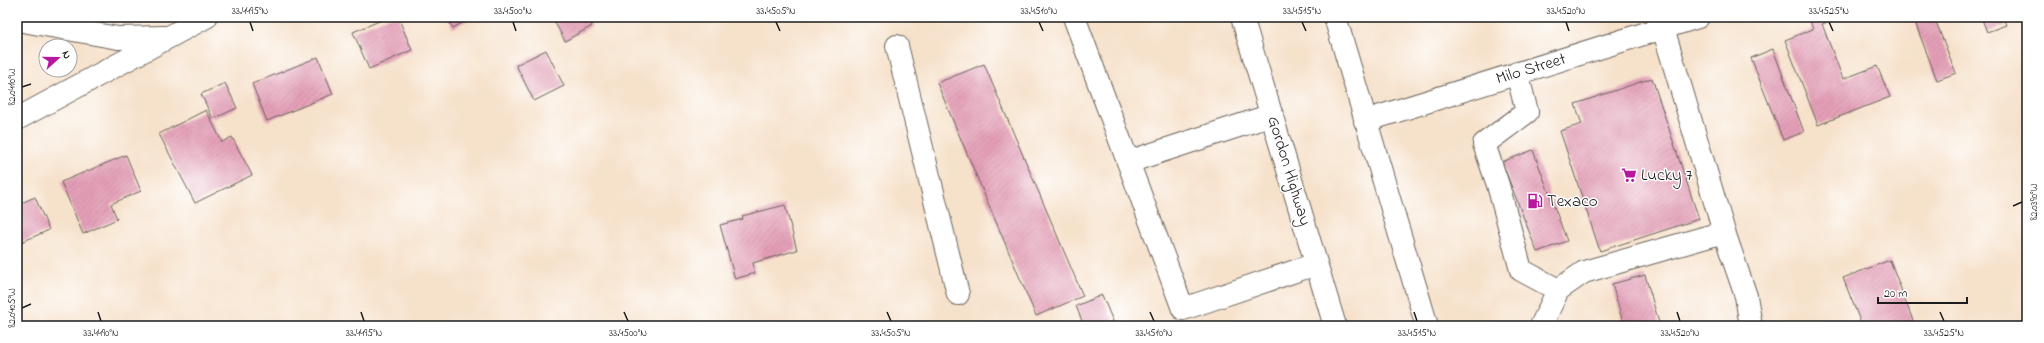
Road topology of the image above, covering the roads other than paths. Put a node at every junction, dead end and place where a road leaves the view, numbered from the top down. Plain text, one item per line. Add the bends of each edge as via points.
1 (206, 17) edge
2 (1074, 17) edge
3 (1242, 17) edge
4 (1335, 17) edge
5 (1698, 17) edge
6 (17, 20) edge
7 (1663, 28) junction
8 (168, 37) junction
9 (897, 46) dead end
10 (1516, 74) junction
11 (1272, 115) junction
12 (17, 119) edge
13 (1365, 121) junction
14 (1128, 162) junction
15 (1724, 232) junction
16 (1316, 264) junction
17 (1558, 290) junction
18 (958, 294) dead end
19 (1335, 326) edge
20 (1427, 326) edge
21 (1541, 326) edge
22 (1751, 326) edge

1 - 8 main road
2 - 14 main road
3 - 11 main road, Gordon Highway
4 - 13 main road
5 - 7 main road, Milo Street
6 - 8 main road via 118,38
7 - 10 main road, Milo Street
7 - 15 main road
8 - 12 main road
9 - 18 main road
10 - 13 main road, Milo Street
10 - 17 main road via 1528,112 1484,144 1521,270
11 - 14 main road
11 - 16 main road, Gordon Highway
13 - 20 main road
14 - 16 main road via 1183,309
15 - 17 main road via 1584,272
15 - 22 main road via 1746,296
16 - 19 main road, Gordon Highway
17 - 21 main road

